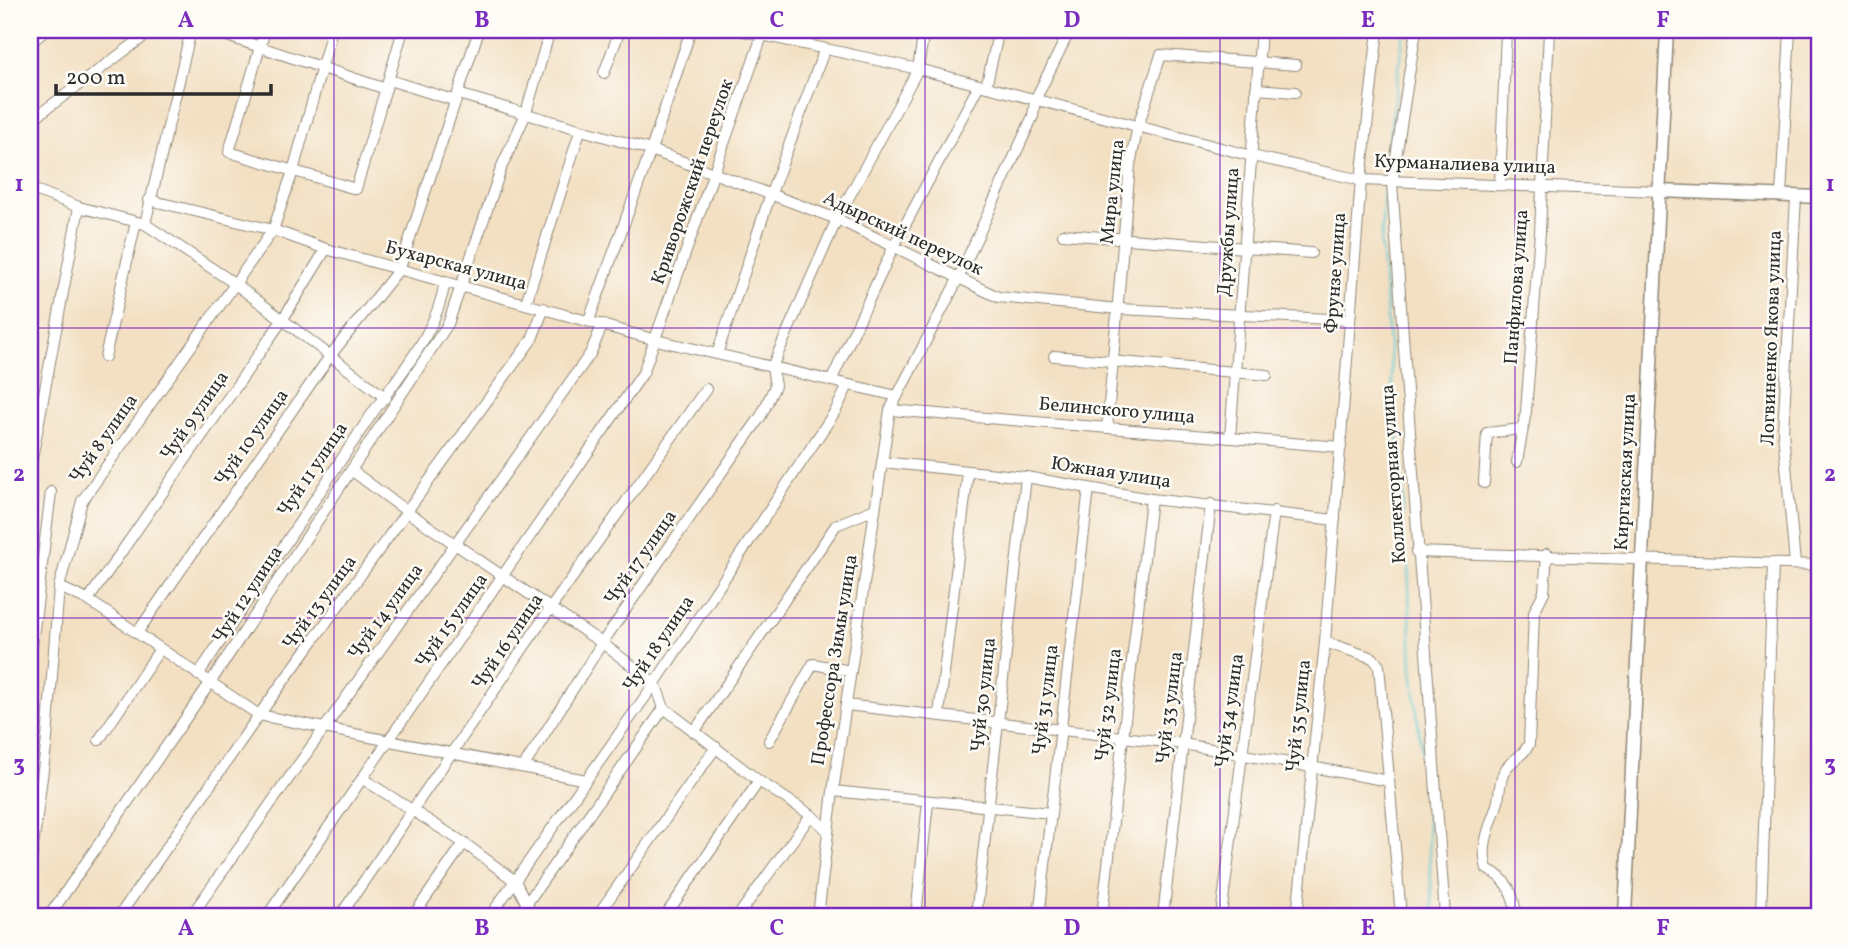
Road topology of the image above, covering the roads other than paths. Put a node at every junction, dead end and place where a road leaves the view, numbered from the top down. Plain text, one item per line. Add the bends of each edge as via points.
1 (46, 30) edge
2 (191, 30) edge
3 (209, 30) edge
4 (265, 30) edge
5 (332, 30) edge
6 (403, 30) edge
7 (479, 30) edge
8 (550, 30) edge
9 (620, 30) edge
10 (691, 30) edge
11 (738, 30) edge
12 (924, 30) edge
13 (999, 30) edge
14 (1070, 30) edge
15 (1261, 30) edge
16 (1378, 30) edge
17 (1416, 30) edge
18 (1506, 30) edge
19 (1549, 30) edge
20 (1667, 30) edge
21 (1790, 30) edge
22 (775, 34) edge
23 (762, 36) junction
24 (142, 38) dead end
25 (30, 43) edge
26 (261, 46) junction
27 (824, 51) junction
28 (1257, 62) junction
29 (1296, 65) dead end
30 (322, 67) junction
31 (918, 69) junction
32 (604, 73) dead end
33 (387, 84) junction
34 (982, 86) junction
35 (1256, 89) junction
36 (1295, 92) dead end
37 (457, 98) junction
38 (1035, 100) junction
39 (525, 116) junction
40 (30, 121) edge
41 (1138, 126) junction
42 (580, 131) junction
43 (651, 150) junction
44 (1252, 156) junction
45 (293, 171) junction
46 (715, 174) junction
47 (1361, 180) junction
48 (1392, 183) junction
49 (1500, 185) junction
50 (1542, 186) junction
51 (30, 188) edge
52 (1659, 191) junction
53 (770, 196) junction
54 (1781, 196) junction
55 (1796, 197) junction
56 (1819, 198) edge
57 (149, 200) junction
58 (79, 207) junction
59 (837, 219) junction
60 (141, 223) junction
61 (272, 230) junction
62 (1063, 234) dead end
63 (1126, 241) junction
64 (893, 248) junction
65 (1245, 248) junction
66 (326, 249) junction
67 (1311, 253) dead end
68 (400, 268) junction
69 (958, 279) junction
70 (445, 281) junction
71 (233, 283) junction
72 (463, 286) junction
73 (526, 303) junction
74 (544, 308) junction
75 (1119, 309) junction
76 (1240, 315) junction
77 (283, 319) junction
78 (589, 320) junction
79 (1350, 320) junction
80 (603, 324) junction
81 (656, 340) junction
82 (717, 354) junction
83 (330, 356) junction
84 (1054, 356) dead end
85 (105, 357) dead end
86 (1114, 362) junction
87 (772, 367) junction
88 (1235, 372) junction
89 (1267, 375) dead end
90 (831, 381) junction
91 (848, 385) junction
92 (706, 389) dead end
93 (383, 396) junction
94 (897, 396) junction
95 (395, 404) junction
96 (890, 410) junction
97 (1107, 428) junction
98 (1521, 429) junction
99 (1230, 438) junction
100 (1340, 447) junction
101 (882, 462) junction
102 (1517, 462) dead end
103 (30, 469) edge
104 (351, 470) junction
105 (968, 472) junction
106 (1026, 477) junction
107 (1484, 483) dead end
108 (1088, 488) junction
109 (51, 492) dead end
110 (1151, 499) junction
111 (1211, 504) junction
112 (875, 509) junction
113 (1274, 511) junction
114 (409, 513) junction
115 (1335, 520) junction
116 (458, 543) junction
117 (1416, 552) junction
118 (1547, 554) junction
119 (1641, 558) junction
120 (1773, 563) junction
121 (1795, 564) junction
122 (1819, 565) edge
123 (503, 577) junction
124 (59, 587) junction
125 (34, 591) edge
126 (88, 600) junction
127 (550, 609) junction
128 (138, 633) junction
129 (1325, 642) junction
130 (602, 643) junction
131 (160, 649) junction
132 (30, 661) edge
133 (851, 671) junction
134 (198, 675) junction
135 (210, 683) junction
136 (655, 683) junction
137 (846, 705) junction
138 (664, 708) junction
139 (260, 715) junction
140 (939, 715) junction
141 (999, 722) junction
142 (323, 728) junction
143 (1060, 730) junction
144 (694, 732) junction
145 (1123, 737) junction
146 (99, 740) dead end
147 (392, 740) junction
148 (769, 741) dead end
149 (1183, 744) junction
150 (716, 747) junction
151 (454, 754) junction
152 (1241, 755) junction
153 (524, 766) junction
154 (1311, 768) junction
155 (363, 779) junction
156 (586, 780) junction
157 (758, 781) junction
158 (1389, 781) junction
159 (833, 791) junction
160 (928, 802) junction
161 (989, 806) junction
162 (412, 812) junction
163 (1051, 813) junction
164 (811, 815) junction
165 (828, 831) junction
166 (464, 843) junction
167 (30, 870) edge
168 (515, 881) junction
169 (528, 902) junction
170 (49, 916) edge
171 (119, 916) edge
172 (191, 916) edge
173 (267, 916) edge
174 (340, 916) edge
175 (413, 916) edge
176 (490, 916) edge
177 (518, 916) edge
178 (533, 916) edge
179 (597, 916) edge
180 (665, 916) edge
181 (738, 916) edge
182 (818, 916) edge
183 (916, 916) edge
184 (976, 916) edge
185 (1039, 916) edge
186 (1102, 916) edge
187 (1163, 916) edge
188 (1221, 916) edge
189 (1297, 916) edge
190 (1401, 916) edge
191 (1445, 916) edge
192 (1516, 916) edge
193 (1626, 916) edge
194 (1761, 916) edge

1 - 25 street
2 - 57 street
3 - 26 street, Адырский переулок
4 - 26 street
5 - 30 street, Чуй 8 улица
6 - 33 street
7 - 37 street, Чуй 10 улица
8 - 39 street, Чуй 12 улица
9 - 32 street
10 - 43 street
11 - 23 street, Курманалиева улица
12 - 31 street, Чуй 17 улица
13 - 34 street
14 - 38 street, Профессора Зимы улица
15 - 28 street, Дружбы улица
16 - 47 street, Фрунзе улица
17 - 48 street, Коллекторная улица
18 - 49 street
19 - 50 street, Панфилова улица
20 - 52 main road, Киргизская улица
21 - 54 street
22 - 23 street, Курманалиева улица
22 - 27 street, Курманалиева улица
23 - 46 street, Криворожский переулок
24 - 40 street
26 - 30 street, Адырский переулок
26 - 45 street via 229,152
27 - 31 street, Курманалиева улица
27 - 53 street
28 - 29 street, Мира улица
28 - 35 street, Дружбы улица
28 - 41 street, Мира улица via 1161,55
30 - 33 street, Адырский переулок
30 - 45 street, Чуй 8 улица
31 - 34 street, Курманалиева улица
31 - 59 street, Чуй 17 улица
33 - 37 street, Адырский переулок
33 - 45 street via 356,189
34 - 38 street, Курманалиева улица
34 - 64 street
35 - 36 street
35 - 44 street, Дружбы улица
37 - 39 street, Адырский переулок
37 - 68 street, Чуй 10 улица
38 - 41 street, Курманалиева улица
38 - 69 street, Профессора Зимы улица via 1033,116
39 - 42 street, Адырский переулок
39 - 72 street, Чуй 12 улица via 502,166
41 - 44 street, Курманалиева улица
41 - 63 street, Мира улица via 1130,165
42 - 43 street, Адырский переулок
42 - 73 street
43 - 46 street, Адырский переулок
43 - 78 street
44 - 47 street, Курманалиева улица
44 - 65 street, Дружбы улица
45 - 61 street, Чуй 8 улица
46 - 53 street, Адырский переулок
46 - 81 street, Криворожский переулок
47 - 48 street, Курманалиева улица
47 - 79 street, Фрунзе улица
48 - 49 street, Курманалиева улица
48 - 117 street, Коллекторная улица
49 - 50 street, Курманалиева улица
50 - 52 street, Курманалиева улица
50 - 98 street, Панфилова улица
51 - 58 street
52 - 54 main road, Курманалиева улица
52 - 119 main road, Киргизская улица
53 - 59 street, Адырский переулок
53 - 82 street
54 - 55 main road, Курманалиева улица
55 - 56 main road, Курманалиева улица
55 - 121 street, Логвиненко Якова улица via 1783,432
57 - 60 street
57 - 61 street, Бухарская улица
58 - 60 street
58 - 103 street
59 - 64 street, Адырский переулок
59 - 87 street, Чуй 17 улица
60 - 71 street
60 - 85 street
61 - 66 street, Бухарская улица
61 - 71 street, Чуй 8 улица
62 - 63 street
63 - 65 street
63 - 75 street, Мира улица
64 - 69 street, Адырский переулок
64 - 90 street
65 - 67 street
65 - 76 street, Дружбы улица
66 - 68 street, Бухарская улица
66 - 77 street, Чуй 9 улица
68 - 70 street, Бухарская улица
68 - 83 street, Чуй 10 улица
69 - 75 street, Адырский переулок via 998,297
69 - 94 street, Профессора Зимы улица
70 - 72 street, Бухарская улица
70 - 93 street, Чуй 11 улица via 442,304 420,345
71 - 77 street
71 - 124 street, Чуй 8 улица via 82,501
72 - 73 street, Бухарская улица
72 - 95 street, Чуй 12 улица via 448,324
73 - 74 street, Бухарская улица
74 - 78 street, Бухарская улица
74 - 114 street, Чуй 13 улица via 533,339
75 - 76 street, Адырский переулок
75 - 86 street, Мира улица
76 - 79 street, Адырский переулок
76 - 88 street, Дружбы улица
77 - 83 street
77 - 126 street, Чуй 9 улица
78 - 80 street, Бухарская улица
79 - 100 street, Фрунзе улица
80 - 81 street, Бухарская улица
80 - 116 street, Чуй 14 улица via 590,354
81 - 82 street, Бухарская улица
81 - 123 street, Чуй 15 улица via 643,373
82 - 87 street, Бухарская улица
83 - 93 street
83 - 128 street, Чуй 10 улица
84 - 86 street
86 - 88 street
86 - 97 street, Мира улица
87 - 90 street, Бухарская улица
87 - 130 street, Чуй 17 улица via 775,386 761,416
88 - 89 street
88 - 99 street, Дружбы улица
90 - 91 street, Бухарская улица
91 - 94 street, Бухарская улица
91 - 136 street, Чуй 18 улица via 836,410
92 - 127 street, Чуй 16 улица
93 - 95 street
93 - 134 street, Чуй 11 улица
94 - 96 street, Профессора Зимы улица
95 - 104 street, Чуй 12 улица
96 - 97 street, Белинского улица
96 - 101 street, Профессора Зимы улица
97 - 99 street, Белинского улица
98 - 102 street, Панфилова улица
98 - 107 street via 1487,433
99 - 100 street, Белинского улица
100 - 115 street, Фрунзе улица
101 - 105 street, Южная улица
101 - 112 street, Профессора Зимы улица
104 - 114 street
104 - 135 street, Чуй 12 улица
105 - 106 street, Южная улица
105 - 140 street
106 - 108 street, Южная улица
106 - 141 street, Чуй 30 улица
108 - 110 street, Южная улица
108 - 143 street, Чуй 31 улица
109 - 125 street
110 - 111 street, Южная улица
110 - 145 street, Чуй 32 улица
111 - 113 street, Южная улица
111 - 149 street, Чуй 33 улица
112 - 133 street, Профессора Зимы улица
112 - 144 street via 836,525
113 - 115 street, Южная улица
113 - 152 street, Чуй 34 улица
114 - 116 street
114 - 139 street, Чуй 13 улица
115 - 129 street, Чуй 35 улица
116 - 123 street
116 - 142 street, Чуй 14 улица
117 - 118 street
117 - 191 street, Коллекторная улица
118 - 119 street
118 - 192 street via 1544,592 1534,612 1529,744 1504,771 1486,833 1487,869 1509,886
119 - 120 street
119 - 193 main road, Киргизская улица
120 - 121 street
120 - 194 street
121 - 122 street
123 - 127 street
123 - 147 street, Чуй 15 улица
124 - 126 street
124 - 167 street, Чуй 8 улица
125 - 132 street
126 - 128 street
127 - 130 street
127 - 151 street, Чуй 16 улица
128 - 131 street
129 - 154 street, Чуй 35 улица
129 - 158 street via 1377,661
130 - 136 street
130 - 153 street, Чуй 17 улица
131 - 134 street
131 - 146 street
133 - 137 street, Профессора Зимы улица
133 - 148 street via 813,664
134 - 135 street
135 - 139 street
135 - 170 street, Чуй 12 улица
136 - 138 street
136 - 156 street, Чуй 18 улица
137 - 140 street
137 - 159 street, Профессора Зимы улица
138 - 144 street
138 - 169 street
139 - 142 street
139 - 171 street, Чуй 13 улица
140 - 141 street
141 - 143 street
141 - 161 street, Чуй 30 улица
142 - 147 street
142 - 172 street, Чуй 14 улица
143 - 145 street
143 - 163 street, Чуй 31 улица
144 - 150 street
145 - 149 street
145 - 186 street, Чуй 32 улица
147 - 151 street
147 - 155 street, Чуй 15 улица
149 - 152 street
149 - 187 street, Чуй 33 улица
150 - 157 street
150 - 179 street
151 - 153 street
151 - 162 street, Чуй 16 улица
152 - 154 street
152 - 188 street, Чуй 34 улица
153 - 156 street
154 - 158 street
154 - 189 street, Чуй 35 улица
155 - 162 street
155 - 173 street, Чуй 15 улица
156 - 168 street, Чуй 18 улица
157 - 164 street
157 - 180 street
158 - 190 street
159 - 160 street
159 - 165 street, Профессора Зимы улица
160 - 161 street
160 - 183 street
161 - 163 street
161 - 184 street, Чуй 30 улица
162 - 166 street
162 - 174 street, Чуй 16 улица
163 - 185 street, Чуй 31 улица
164 - 165 street
164 - 181 street
165 - 182 street, Профессора Зимы улица
166 - 168 street
166 - 175 street
168 - 169 street
168 - 176 street, Чуй 18 улица
169 - 177 street
169 - 178 street

